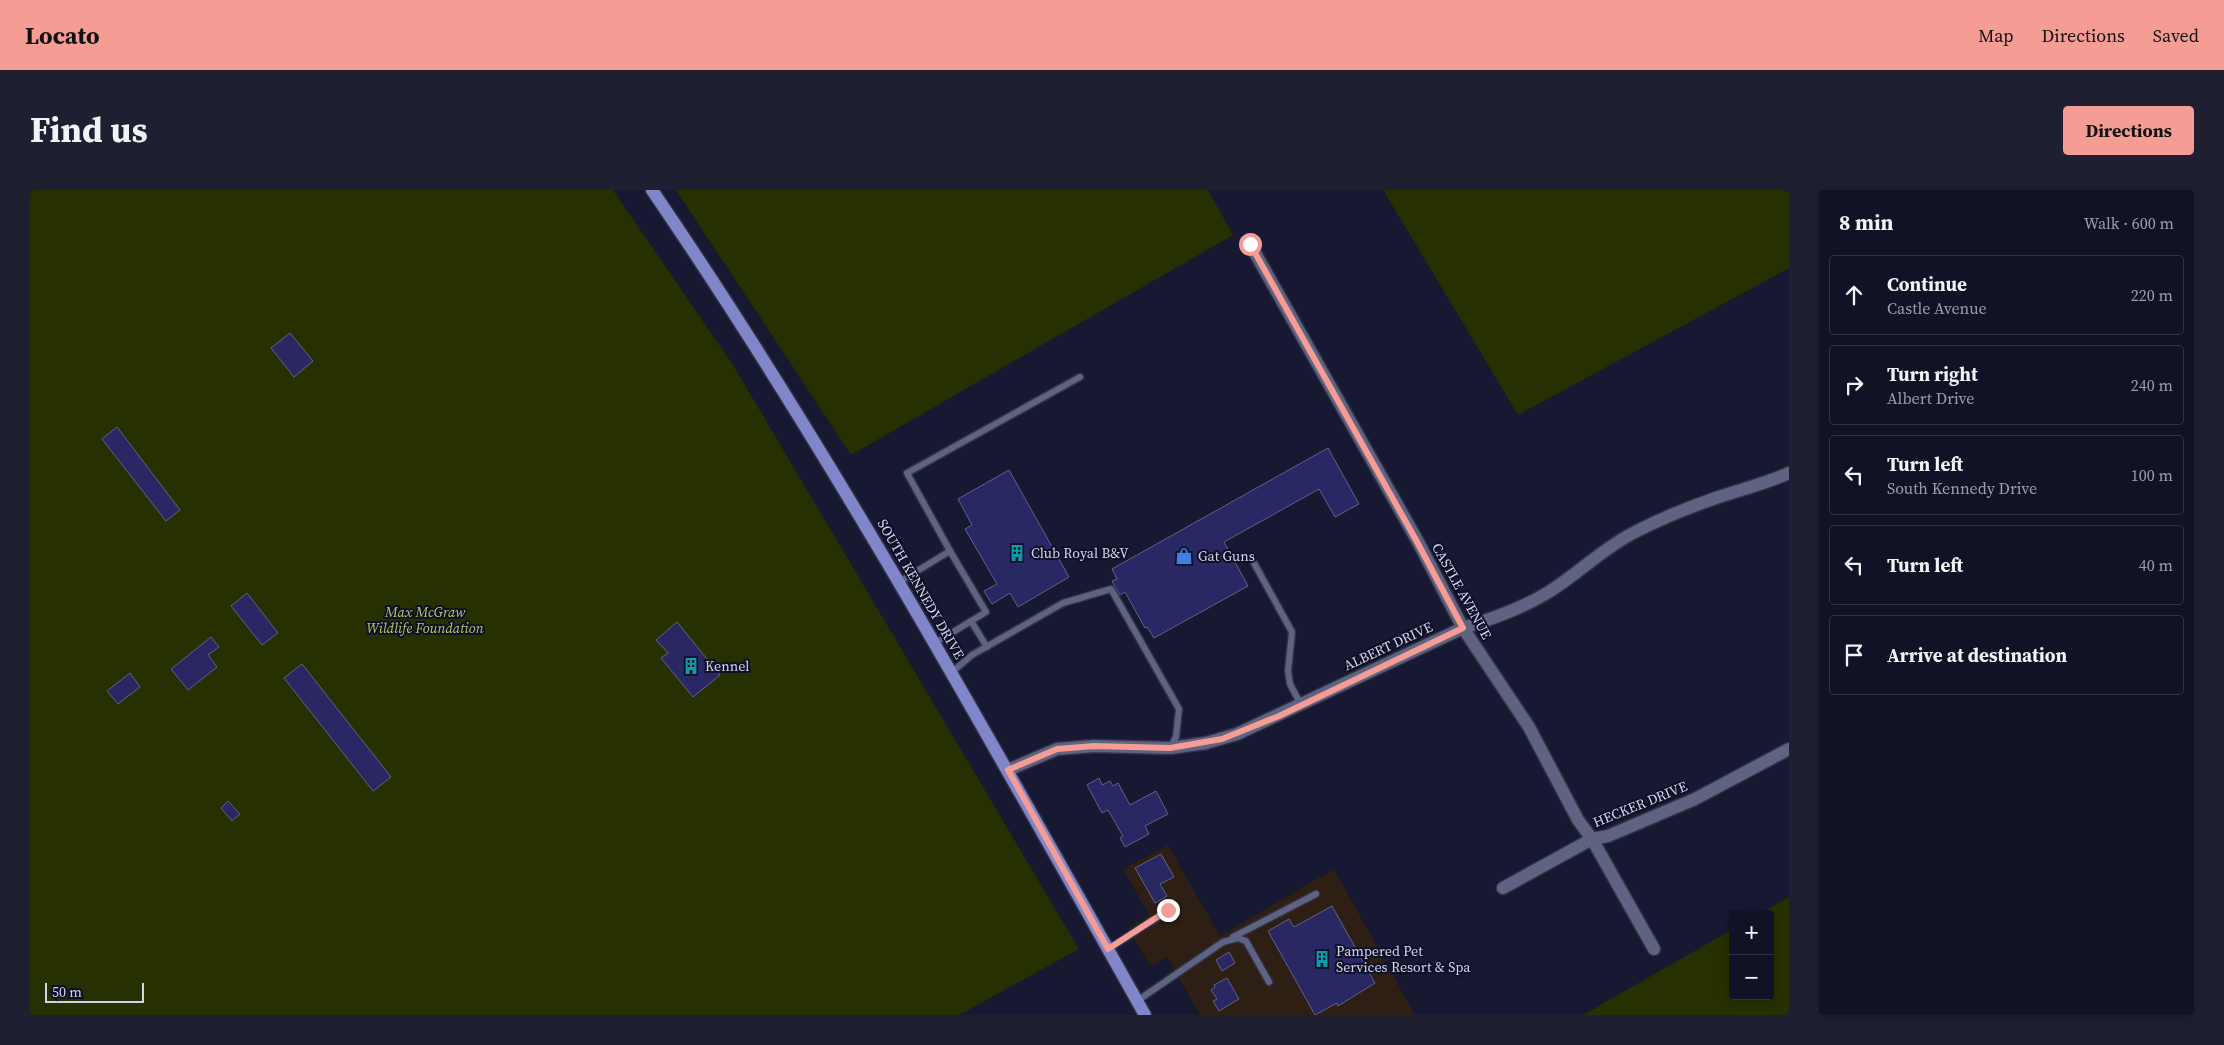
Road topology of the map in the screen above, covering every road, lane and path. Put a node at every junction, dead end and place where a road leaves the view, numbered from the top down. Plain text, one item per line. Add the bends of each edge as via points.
1 (652, 190) edge
2 (1250, 244) dead end
3 (1080, 377) dead end
4 (1789, 473) edge
5 (950, 551) junction
6 (1254, 563) dead end
7 (899, 582) junction
8 (971, 621) junction
9 (1463, 628) junction
10 (935, 642) junction
11 (987, 647) junction
12 (952, 672) junction
13 (1301, 705) junction
14 (1170, 748) junction
15 (1789, 750) edge
16 (1008, 770) junction
17 (1592, 839) junction
18 (1503, 888) dead end
19 (1316, 894) dead end
20 (1168, 910) dead end
21 (1223, 942) junction
22 (1108, 949) junction
23 (1654, 949) dead end
24 (1268, 982) dead end
25 (1137, 1001) junction
26 (1145, 1015) edge

1 - 7 main road, SOUTH KENNEDY DRIVE via 800,417
2 - 9 street, CASTLE AVENUE
3 - 5 lane via 907,473
4 - 9 street, ALBERT DRIVE via 1696,505 1637,531 1548,592 1500,616
5 - 7 lane
5 - 8 lane via 986,612
6 - 13 lane via 1292,632 1288,671 1290,684
7 - 10 main road, SOUTH KENNEDY DRIVE
8 - 10 lane
8 - 11 lane
9 - 13 street, ALBERT DRIVE
9 - 17 street, CASTLE AVENUE via 1529,727 1578,820
10 - 12 main road, SOUTH KENNEDY DRIVE
11 - 12 lane
11 - 14 lane via 1063,603 1111,589 1179,710 1176,737
12 - 16 main road, SOUTH KENNEDY DRIVE
13 - 14 street, ALBERT DRIVE via 1222,739
14 - 16 street, ALBERT DRIVE via 1094,746 1057,749
15 - 17 street, HECKER DRIVE via 1695,799 1608,836
16 - 22 main road, SOUTH KENNEDY DRIVE
17 - 18 street, HECKER DRIVE
17 - 23 street, CASTLE AVENUE
19 - 21 lane
20 - 22 lane
21 - 24 lane via 1238,938 1246,941
21 - 25 lane
22 - 25 main road, SOUTH KENNEDY DRIVE
25 - 26 main road, SOUTH KENNEDY DRIVE

